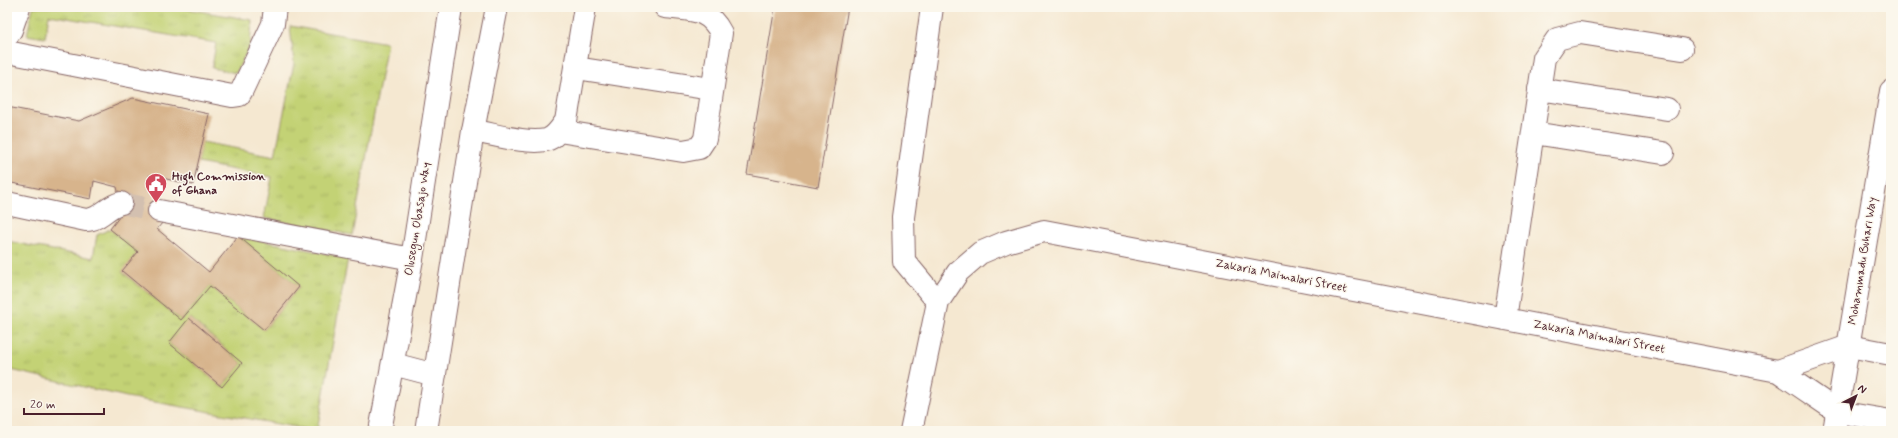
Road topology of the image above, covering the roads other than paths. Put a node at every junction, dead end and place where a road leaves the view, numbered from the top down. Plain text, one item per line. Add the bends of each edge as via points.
1 (19, 7) edge
2 (275, 7) edge
3 (451, 7) edge
4 (496, 7) edge
5 (585, 7) edge
6 (665, 7) edge
7 (932, 7) edge
8 (7, 36) edge
9 (1682, 49) dead end
10 (7, 52) edge
11 (576, 68) junction
12 (711, 89) junction
13 (1539, 89) junction
14 (1891, 91) edge
15 (1667, 109) dead end
16 (474, 131) junction
17 (560, 131) junction
18 (1533, 133) junction
19 (1664, 153) dead end
20 (7, 203) edge
21 (121, 204) tunnel mouth
22 (159, 211) tunnel mouth
23 (412, 259) junction
24 (938, 302) junction
25 (1505, 319) junction
26 (1849, 346) junction
27 (1891, 354) edge
28 (393, 364) junction
29 (1778, 371) junction
30 (435, 375) junction
31 (1891, 421) edge
32 (1836, 422) edge
33 (380, 431) edge
34 (426, 431) edge
35 (911, 431) edge

1 - 8 street
2 - 10 street via 273,24 242,90 232,96
3 - 23 street, Olusegun Obasajo Way
4 - 16 street
5 - 11 street
6 - 12 street via 705,13 715,20 721,33
7 - 24 street via 903,217 904,261
9 - 13 street via 1580,33 1557,39 1544,58
11 - 12 street
11 - 17 street via 566,121
12 - 17 street via 705,139 699,148 683,151
13 - 15 street
13 - 18 street
14 - 26 street, Mohammadu Buhari Way
16 - 17 street via 528,140 547,140
16 - 30 street
18 - 19 street
18 - 25 street
20 - 21 street via 86,220 92,220 111,206
22 - 23 street
23 - 28 street, Olusegun Obasajo Way
24 - 25 street, Zakaria Maimalari Street via 958,272 980,253 1044,231
24 - 35 street, Zakaria Maimalari Street
25 - 29 street, Zakaria Maimalari Street
26 - 27 street
26 - 29 street
26 - 32 street, Mohammadu Buhari Way
28 - 30 street
28 - 33 street, Olusegun Obasajo Way
29 - 32 street, Zakaria Maimalari Street
30 - 34 street
31 - 32 street, Zakaria Maimalari Street

